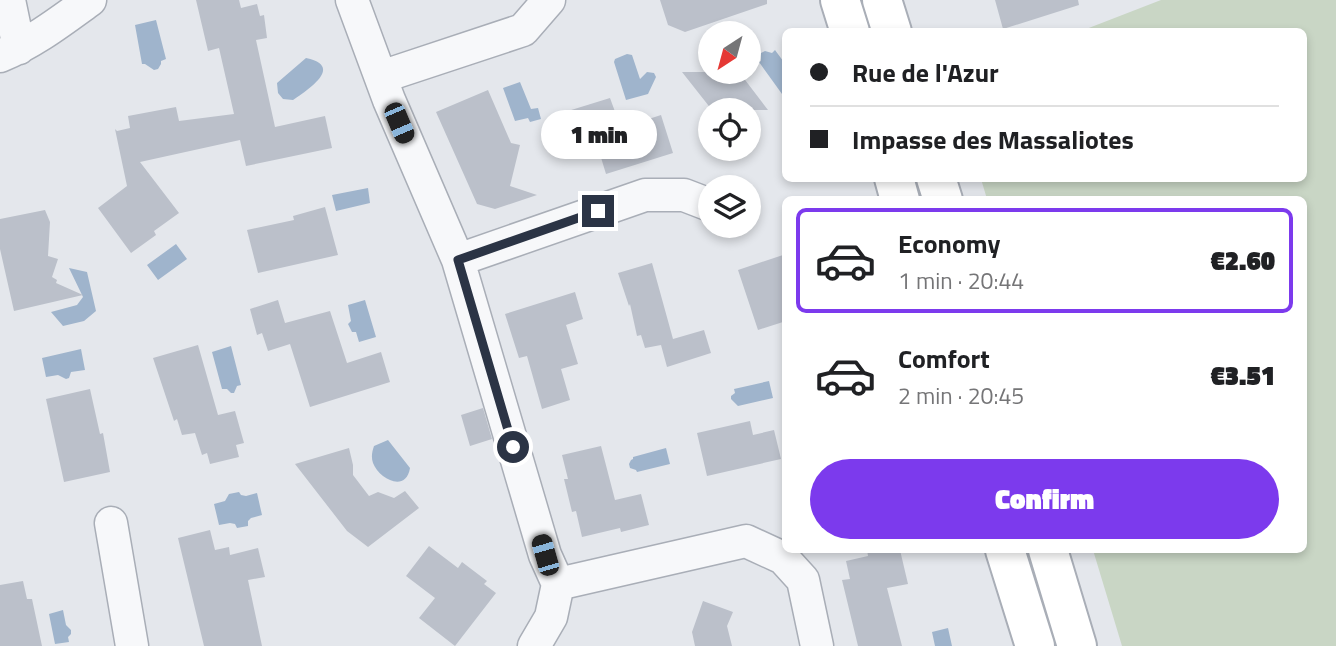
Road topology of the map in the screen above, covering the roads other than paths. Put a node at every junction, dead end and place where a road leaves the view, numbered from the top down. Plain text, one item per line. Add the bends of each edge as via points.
1 (9, 0) edge
2 (90, 0) edge
3 (352, 0) edge
4 (549, 0) edge
5 (840, 0) edge
6 (883, 0) edge
7 (849, 28) edge
8 (891, 28) edge
9 (9, 52) edge
10 (381, 77) junction
11 (698, 200) edge
12 (458, 260) junction
13 (111, 523) dead end
14 (1006, 553) edge
15 (1049, 553) edge
16 (558, 584) junction
17 (132, 646) edge
18 (534, 646) edge
19 (817, 646) edge
20 (1035, 646) edge
21 (1077, 646) edge

1 - 9 street
2 - 9 street
3 - 10 street
4 - 10 street via 523,30
5 - 7 main road
6 - 8 main road
10 - 12 street
11 - 12 street via 684,195 645,195
12 - 16 street via 545,555
13 - 17 street
14 - 20 main road
15 - 21 main road
16 - 18 street via 551,617
16 - 19 street via 746,541 783,558 803,580

